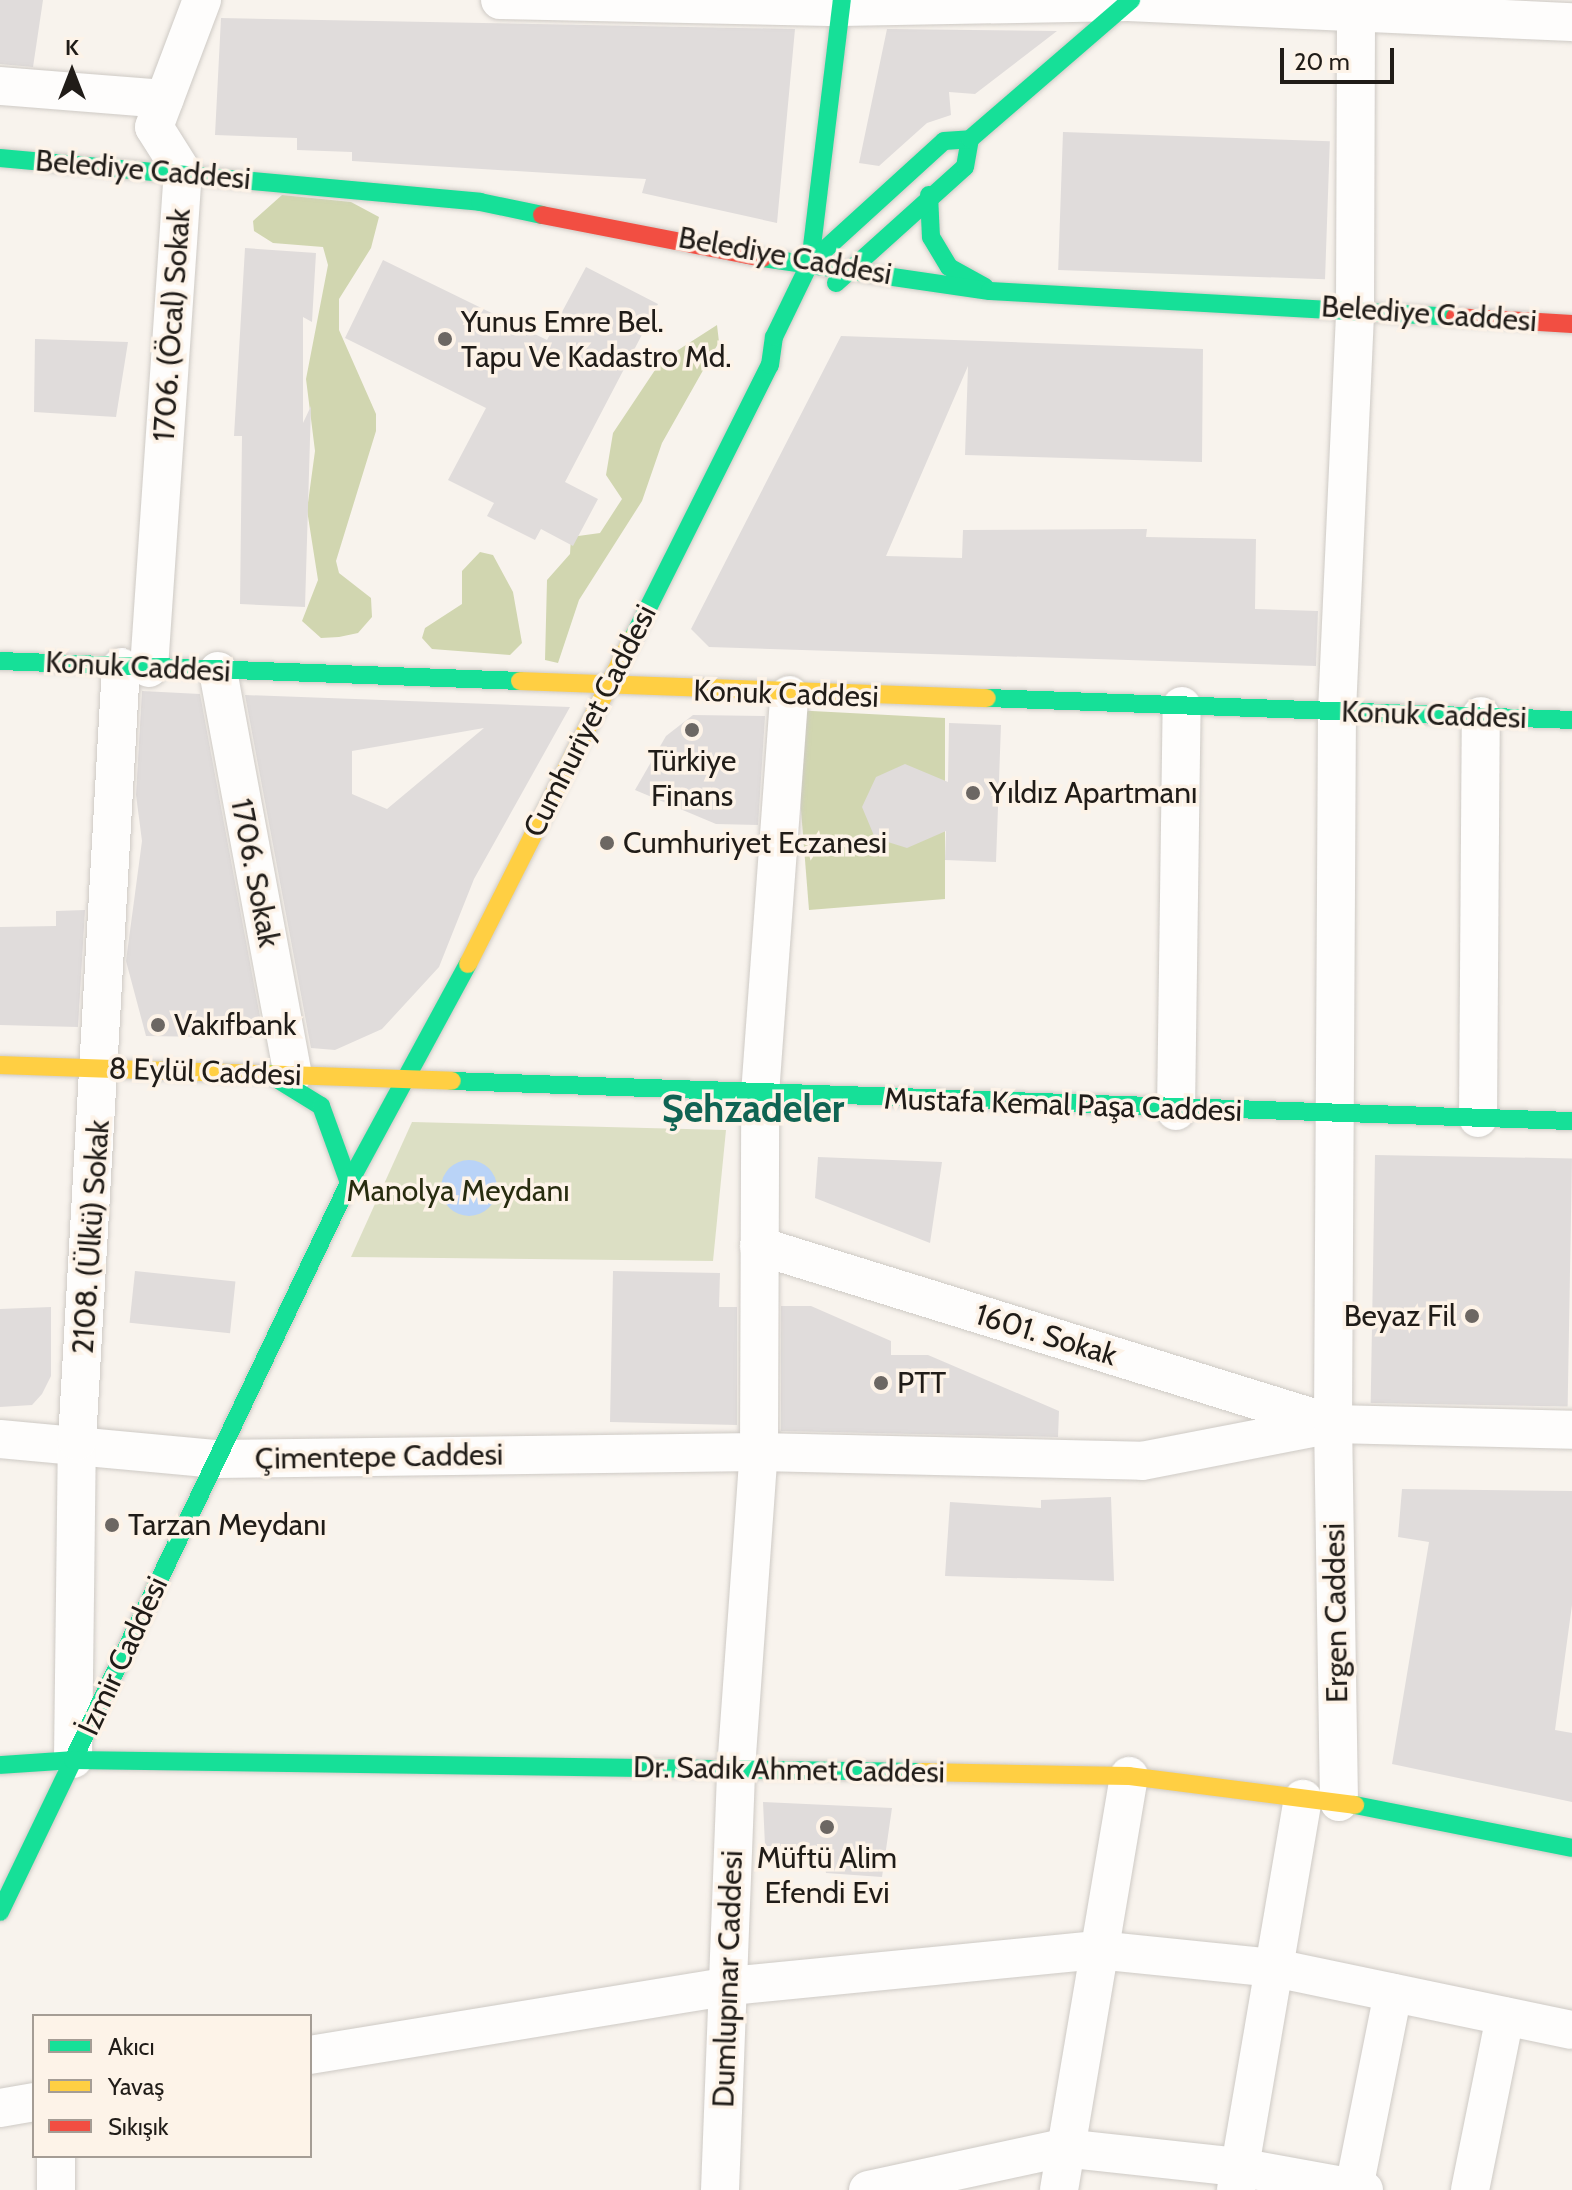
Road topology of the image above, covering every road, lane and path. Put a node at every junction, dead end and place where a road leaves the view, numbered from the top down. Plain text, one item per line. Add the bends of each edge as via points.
1 (202, 0) edge
2 (500, 0) edge
3 (1129, 1) edge
4 (842, 4) edge
5 (1356, 12) junction
6 (1572, 22) edge
7 (0, 86) edge
8 (164, 99) junction
9 (970, 139) junction
10 (0, 158) edge
11 (183, 173) junction
12 (929, 195) junction
13 (810, 263) junction
14 (847, 267) junction
15 (990, 291) junction
16 (821, 306) dead end
17 (1355, 307) junction
18 (1572, 324) edge
19 (795, 346) dead end
20 (770, 365) junction
21 (0, 661) edge
22 (135, 667) junction
23 (218, 671) junction
24 (606, 687) junction
25 (789, 695) junction
26 (1182, 706) junction
27 (1337, 711) junction
28 (1481, 716) junction
29 (1572, 720) edge
30 (0, 1065) edge
31 (102, 1068) junction
32 (281, 1074) junction
33 (410, 1078) junction
34 (760, 1094) junction
35 (1176, 1111) junction
36 (1338, 1114) junction
37 (1478, 1118) junction
38 (1572, 1121) edge
39 (349, 1183) junction
40 (759, 1246) junction
41 (1333, 1424) junction
42 (1572, 1430) edge
43 (0, 1439) edge
44 (77, 1441) junction
45 (759, 1452) junction
46 (217, 1459) junction
47 (73, 1760) junction
48 (0, 1765) edge
49 (736, 1769) junction
50 (1129, 1776) junction
51 (1321, 1801) junction
52 (1572, 1848) edge
53 (0, 1912) edge
54 (1097, 1950) junction
55 (1275, 1968) junction
56 (730, 1986) junction
57 (1393, 1993) junction
58 (1505, 2016) junction
59 (1572, 2030) edge
60 (312, 2055) edge
61 (32, 2102) edge
62 (0, 2108) edge
63 (1063, 2148) junction
64 (56, 2158) edge
65 (1237, 2178) edge
66 (1359, 2189) edge
67 (56, 2190) edge
68 (720, 2190) edge
69 (868, 2190) edge
70 (1059, 2190) edge
71 (1470, 2190) edge

1 - 8 street, 1706. (Öcal) Sokak
2 - 4 street
3 - 4 street
3 - 5 street
3 - 9 main road, Cumhuriyet Caddesi
4 - 13 main road
5 - 6 street
5 - 17 street, Ergen Caddesi
7 - 8 street
8 - 11 street, 1706. (Öcal) Sokak via 154,127
9 - 12 main road, Cumhuriyet Caddesi via 965,167
9 - 13 main road, Cumhuriyet Caddesi via 944,141
10 - 11 main road, Belediye Caddesi
11 - 13 main road, Belediye Caddesi via 480,202
11 - 22 street, 1706. (Öcal) Sokak
12 - 14 main road, Cumhuriyet Caddesi
12 - 15 main road via 931,237 949,267
13 - 14 main road, Belediye Caddesi
13 - 20 main road, Cumhuriyet Caddesi via 774,337
14 - 15 main road, Belediye Caddesi
14 - 16 main road, Cumhuriyet Caddesi
15 - 17 main road, Belediye Caddesi
17 - 18 main road, Belediye Caddesi
17 - 27 street, Ergen Caddesi
19 - 20 main road, Cumhuriyet Caddesi
20 - 24 main road, Cumhuriyet Caddesi
21 - 22 main road, Konuk Caddesi
22 - 23 main road, Konuk Caddesi
22 - 31 street, 2108. (Ülkü) Sokak
23 - 24 main road, Konuk Caddesi
23 - 32 street, 1706. Sokak
24 - 25 main road, Konuk Caddesi
24 - 33 main road, Cumhuriyet Caddesi
25 - 26 main road, Konuk Caddesi
25 - 34 street, Dumlupınar Caddesi
26 - 27 main road, Konuk Caddesi
26 - 35 street
27 - 28 main road, Konuk Caddesi
27 - 36 street, Ergen Caddesi
28 - 29 main road, Konuk Caddesi
28 - 37 street
30 - 31 main road, 8 Eylül Caddesi
31 - 32 main road, 8 Eylül Caddesi
31 - 44 street, 2108. (Ülkü) Sokak
32 - 33 main road, 8 Eylül Caddesi
32 - 39 main road via 321,1106
33 - 34 main road, Mustafa Kemal Paşa Caddesi
33 - 39 main road, Cumhuriyet Caddesi
34 - 35 main road, Mustafa Kemal Paşa Caddesi
34 - 40 street, Dumlupınar Caddesi
35 - 36 main road, Mustafa Kemal Paşa Caddesi
36 - 37 main road, Mustafa Kemal Paşa Caddesi
36 - 41 street, Ergen Caddesi
37 - 38 main road, Mustafa Kemal Paşa Caddesi
39 - 46 main road, İzmir Caddesi
40 - 41 street, 1601. Sokak
40 - 45 street, Dumlupınar Caddesi
41 - 42 street
41 - 45 street, Çimentepe Caddesi via 1142,1461
41 - 51 street, Ergen Caddesi
43 - 44 street, Çimentepe Caddesi
44 - 46 street, Çimentepe Caddesi
44 - 47 street, 2108. (Ülkü) Sokak
45 - 46 street, Çimentepe Caddesi
45 - 49 street, Dumlupınar Caddesi
46 - 47 main road, İzmir Caddesi
47 - 48 main road, Dr. Sadık Ahmet Caddesi
47 - 49 main road, Dr. Sadık Ahmet Caddesi
47 - 53 main road, İzmir Caddesi
49 - 50 main road, Dr. Sadık Ahmet Caddesi
49 - 56 street, Dumlupınar Caddesi
50 - 51 main road, Dr. Sadık Ahmet Caddesi
50 - 54 street
51 - 52 main road, Dr. Sadık Ahmet Caddesi
51 - 55 street, Ergen Caddesi
54 - 55 street
54 - 56 street
54 - 63 street
55 - 57 street
55 - 65 street, Ergen Caddesi
56 - 60 street
56 - 68 street, Dumlupınar Caddesi
57 - 58 street
57 - 66 street
58 - 59 street
58 - 71 street
61 - 62 street
63 - 65 street
63 - 69 street
63 - 70 street
64 - 67 street
65 - 66 street

